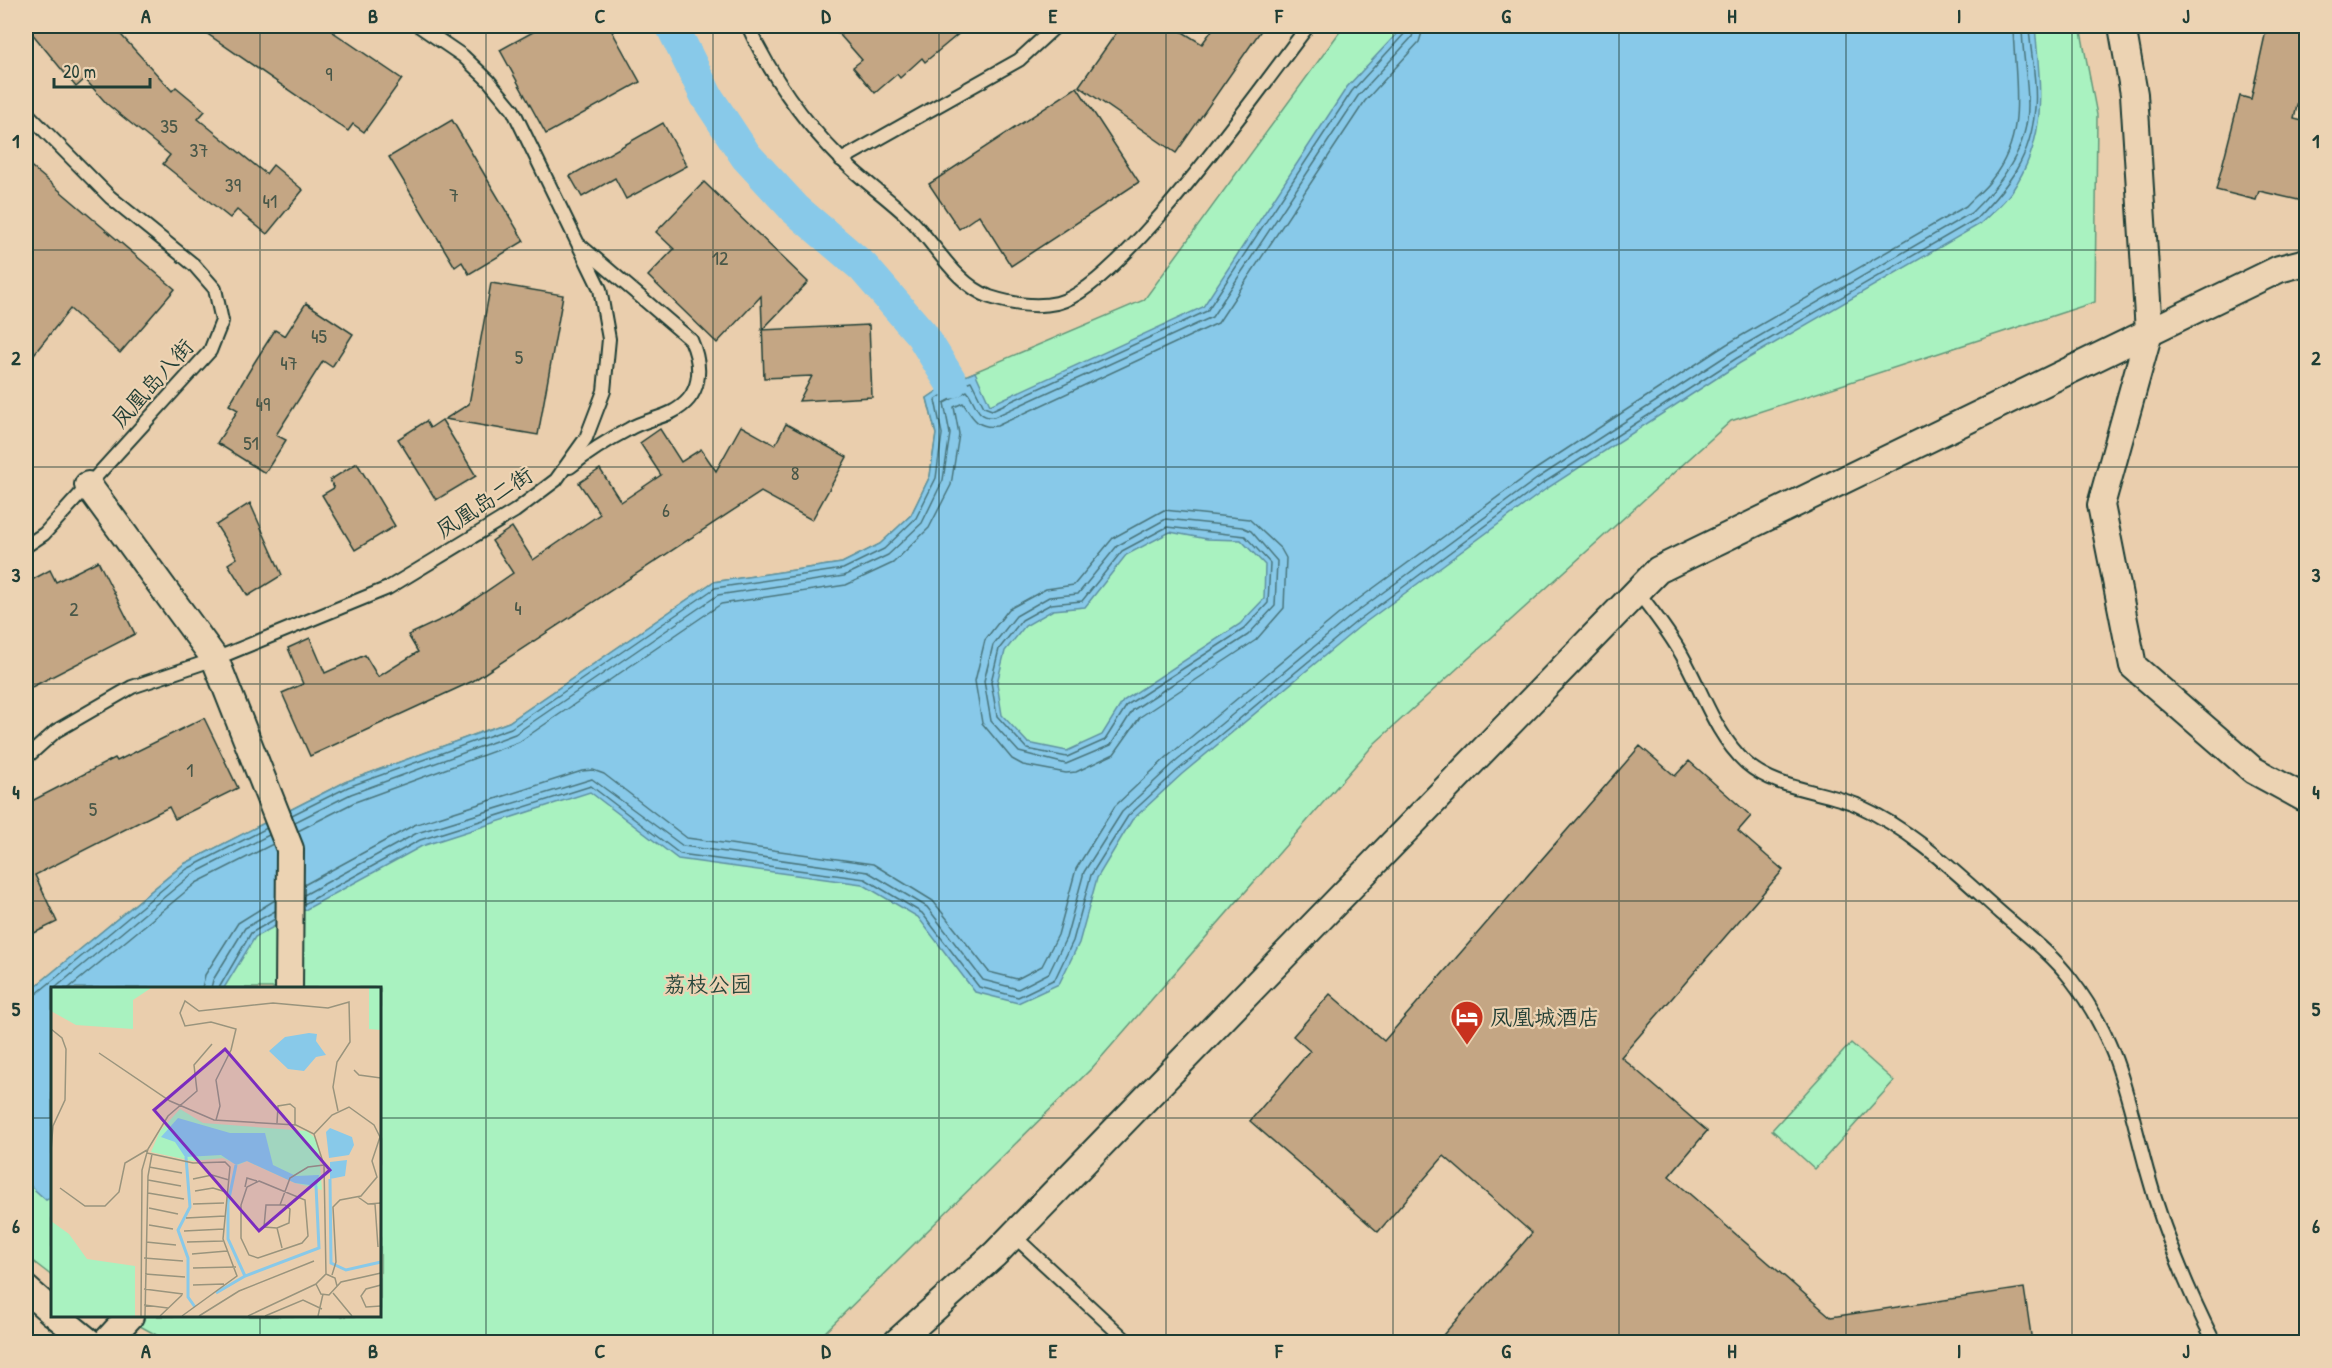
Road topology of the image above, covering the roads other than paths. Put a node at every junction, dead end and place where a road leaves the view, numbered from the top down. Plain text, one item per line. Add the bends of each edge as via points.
1 (419, 26) edge
2 (748, 26) edge
3 (1056, 26) edge
4 (1308, 26) edge
5 (2122, 26) edge
6 (26, 112) edge
7 (841, 160) junction
8 (578, 243) junction
9 (2307, 262) edge
10 (2149, 332) junction
11 (556, 480) junction
12 (88, 485) junction
13 (26, 546) edge
14 (1637, 591) junction
15 (215, 659) junction
16 (26, 758) edge
17 (2307, 799) edge
18 (289, 987) edge
19 (1013, 1235) junction
20 (26, 1289) edge
21 (51, 1311) edge
22 (58, 1317) edge
23 (129, 1317) edge
24 (89, 1342) edge
25 (106, 1342) edge
26 (897, 1342) edge
27 (1128, 1342) edge
28 (2214, 1342) edge

1 - 8 lane, 凤凰岛二街 via 463,56 513,110
2 - 7 lane via 766,64 800,114
3 - 7 lane via 1019,60
4 - 7 lane via 1168,208 1090,287 1058,303 1023,306 988,296 959,275 910,219
5 - 10 street via 2134,94
6 - 12 lane, 凤凰岛八街 via 110,197 194,265 216,289 222,321 210,351
8 - 11 lane, 凤凰岛二街 via 600,289 608,350 604,390 586,438
8 - 11 lane via 691,340 699,359 699,380 690,398 673,412 631,427 591,450
9 - 10 street via 2279,269
10 - 14 street via 1658,570
10 - 17 street via 2101,505 2133,666 2253,770
11 - 15 lane, 凤凰岛二街 via 515,511 388,588
12 - 13 lane, 凤凰岛八街 via 44,534
12 - 15 street
14 - 19 street
14 - 28 lane via 1681,654 1718,730 1748,764 1788,786 1856,805 1918,840 2067,975 2106,1032 2119,1064 2147,1173 2195,1304
15 - 16 lane, 凤凰岛二街 via 132,687 56,731
15 - 18 street via 290,849
19 - 26 street
19 - 27 lane
20 - 21 street
22 - 24 street
23 - 25 street

